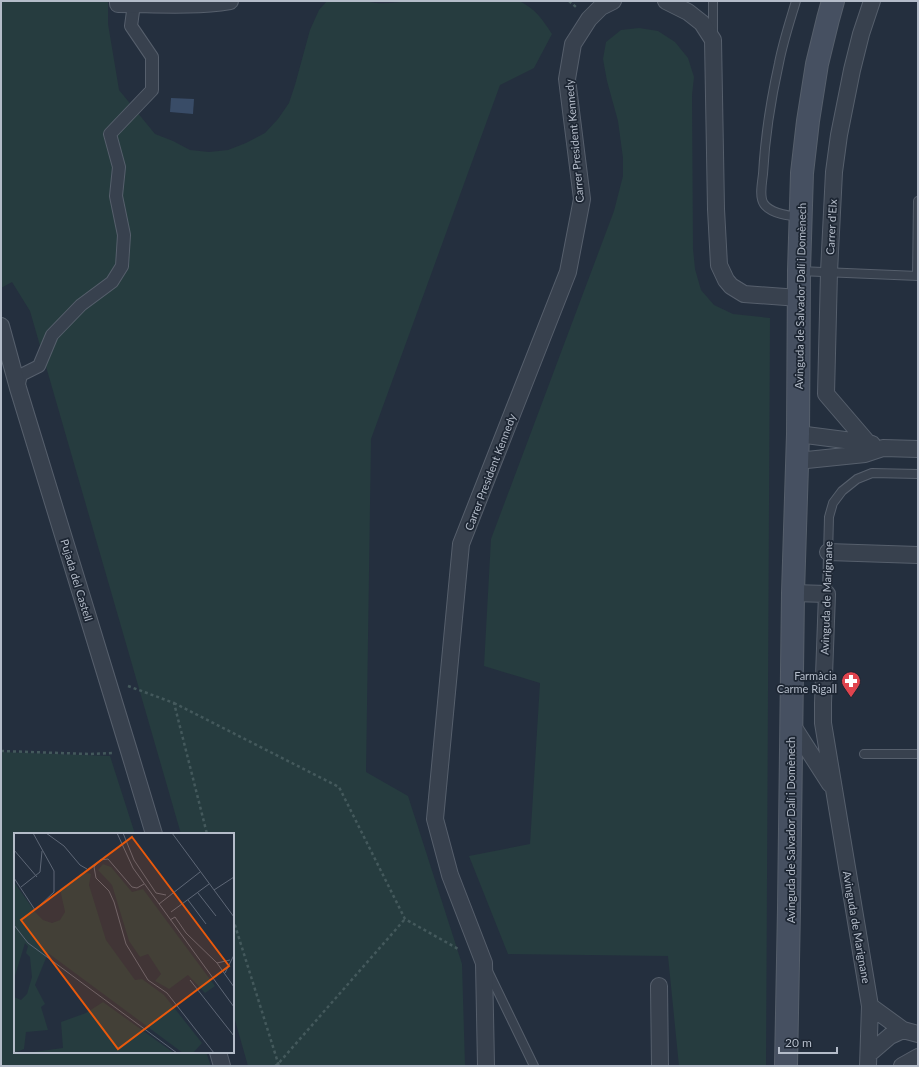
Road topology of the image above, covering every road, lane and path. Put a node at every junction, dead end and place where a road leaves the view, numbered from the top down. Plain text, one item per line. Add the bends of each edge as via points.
1 (230, 1) edge
2 (613, 1) edge
3 (666, 1) edge
4 (713, 1) edge
5 (796, 1) edge
6 (833, 1) edge
7 (872, 1) edge
8 (118, 2) edge
9 (134, 4) junction
10 (713, 40) junction
11 (918, 201) edge
12 (801, 217) junction
13 (799, 271) junction
14 (829, 272) junction
15 (917, 276) edge
16 (799, 298) junction
17 (1, 327) edge
18 (18, 388) junction
19 (798, 434) junction
20 (875, 445) junction
21 (918, 449) edge
22 (797, 461) junction
23 (918, 474) edge
24 (828, 552) junction
25 (918, 555) edge
26 (793, 594) junction
27 (827, 594) junction
28 (107, 678) junction
29 (174, 704) junction
30 (791, 723) junction
31 (1, 750) edge
32 (129, 751) junction
33 (864, 754) dead end
34 (918, 754) edge
35 (833, 789) junction
36 (154, 833) edge
37 (207, 833) edge
38 (405, 919) junction
39 (234, 923) edge
40 (484, 963) junction
41 (660, 986) dead end
42 (870, 1006) junction
43 (911, 1032) edge
44 (218, 1053) edge
45 (918, 1057) edge
46 (869, 1060) edge
47 (279, 1065) edge
48 (222, 1066) edge
49 (275, 1066) edge
50 (486, 1066) edge
51 (534, 1066) edge
52 (660, 1066) edge
53 (786, 1066) edge
54 (902, 1066) edge

1 - 9 street
2 - 40 street, Carrer President Kennedy via 601,7 589,19 573,44 567,79 582,199 568,272 461,544 435,819 450,875
3 - 10 street via 688,12 702,23
4 - 10 lane
5 - 12 lane via 779,61 770,109 762,197 770,210 785,216
6 - 12 main road, Avinguda de Salvador Dalí i Domènech via 817,64 808,121 802,173
7 - 14 street, Carrer d'Elx via 852,70 839,135 834,172
8 - 9 street
9 - 18 street via 131,26 152,57 152,90 110,134 119,167 116,196 124,235 122,266 112,282 81,305 52,335 39,366 21,375
10 - 16 street via 719,265 731,286 744,294
11 - 15 lane
12 - 13 main road, Avinguda de Salvador Dalí i Domènech
13 - 14 lane
13 - 16 main road, Avinguda de Salvador Dalí i Domènech
14 - 15 lane
14 - 20 street, Carrer d'Elx via 826,394
16 - 19 main road, Avinguda de Salvador Dalí i Domènech
17 - 18 street, Pujada del Castell
18 - 28 street, Pujada del Castell
19 - 20 street
19 - 22 main road, Avinguda de Salvador Dalí i Domènech
20 - 21 street
20 - 22 street via 864,454
22 - 26 main road, Avinguda de Salvador Dalí i Domènech
23 - 24 lane, Avinguda de Marignane via 872,473 857,479 842,491 833,503 829,517
24 - 25 street
24 - 27 lane, Avinguda de Marignane
26 - 27 street
26 - 30 main road, Avinguda de Salvador Dalí i Domènech
27 - 35 street, Avinguda de Marignane via 822,703
28 - 29 path
28 - 32 street, Pujada del Castell
29 - 37 path
29 - 38 path via 338,787
30 - 35 street, Avinguda de Marignane
30 - 53 main road, Avinguda de Salvador Dalí i Domènech
31 - 32 path via 89,754
32 - 36 street, Pujada del Castell
33 - 34 lane
35 - 42 street, Avinguda de Marignane
38 - 40 path
38 - 47 path
39 - 47 path
40 - 50 street
40 - 51 lane
41 - 52 street
42 - 43 street
42 - 46 street, Avinguda de Marignane
43 - 46 street via 890,1036
44 - 48 street
45 - 54 street
47 - 49 path

